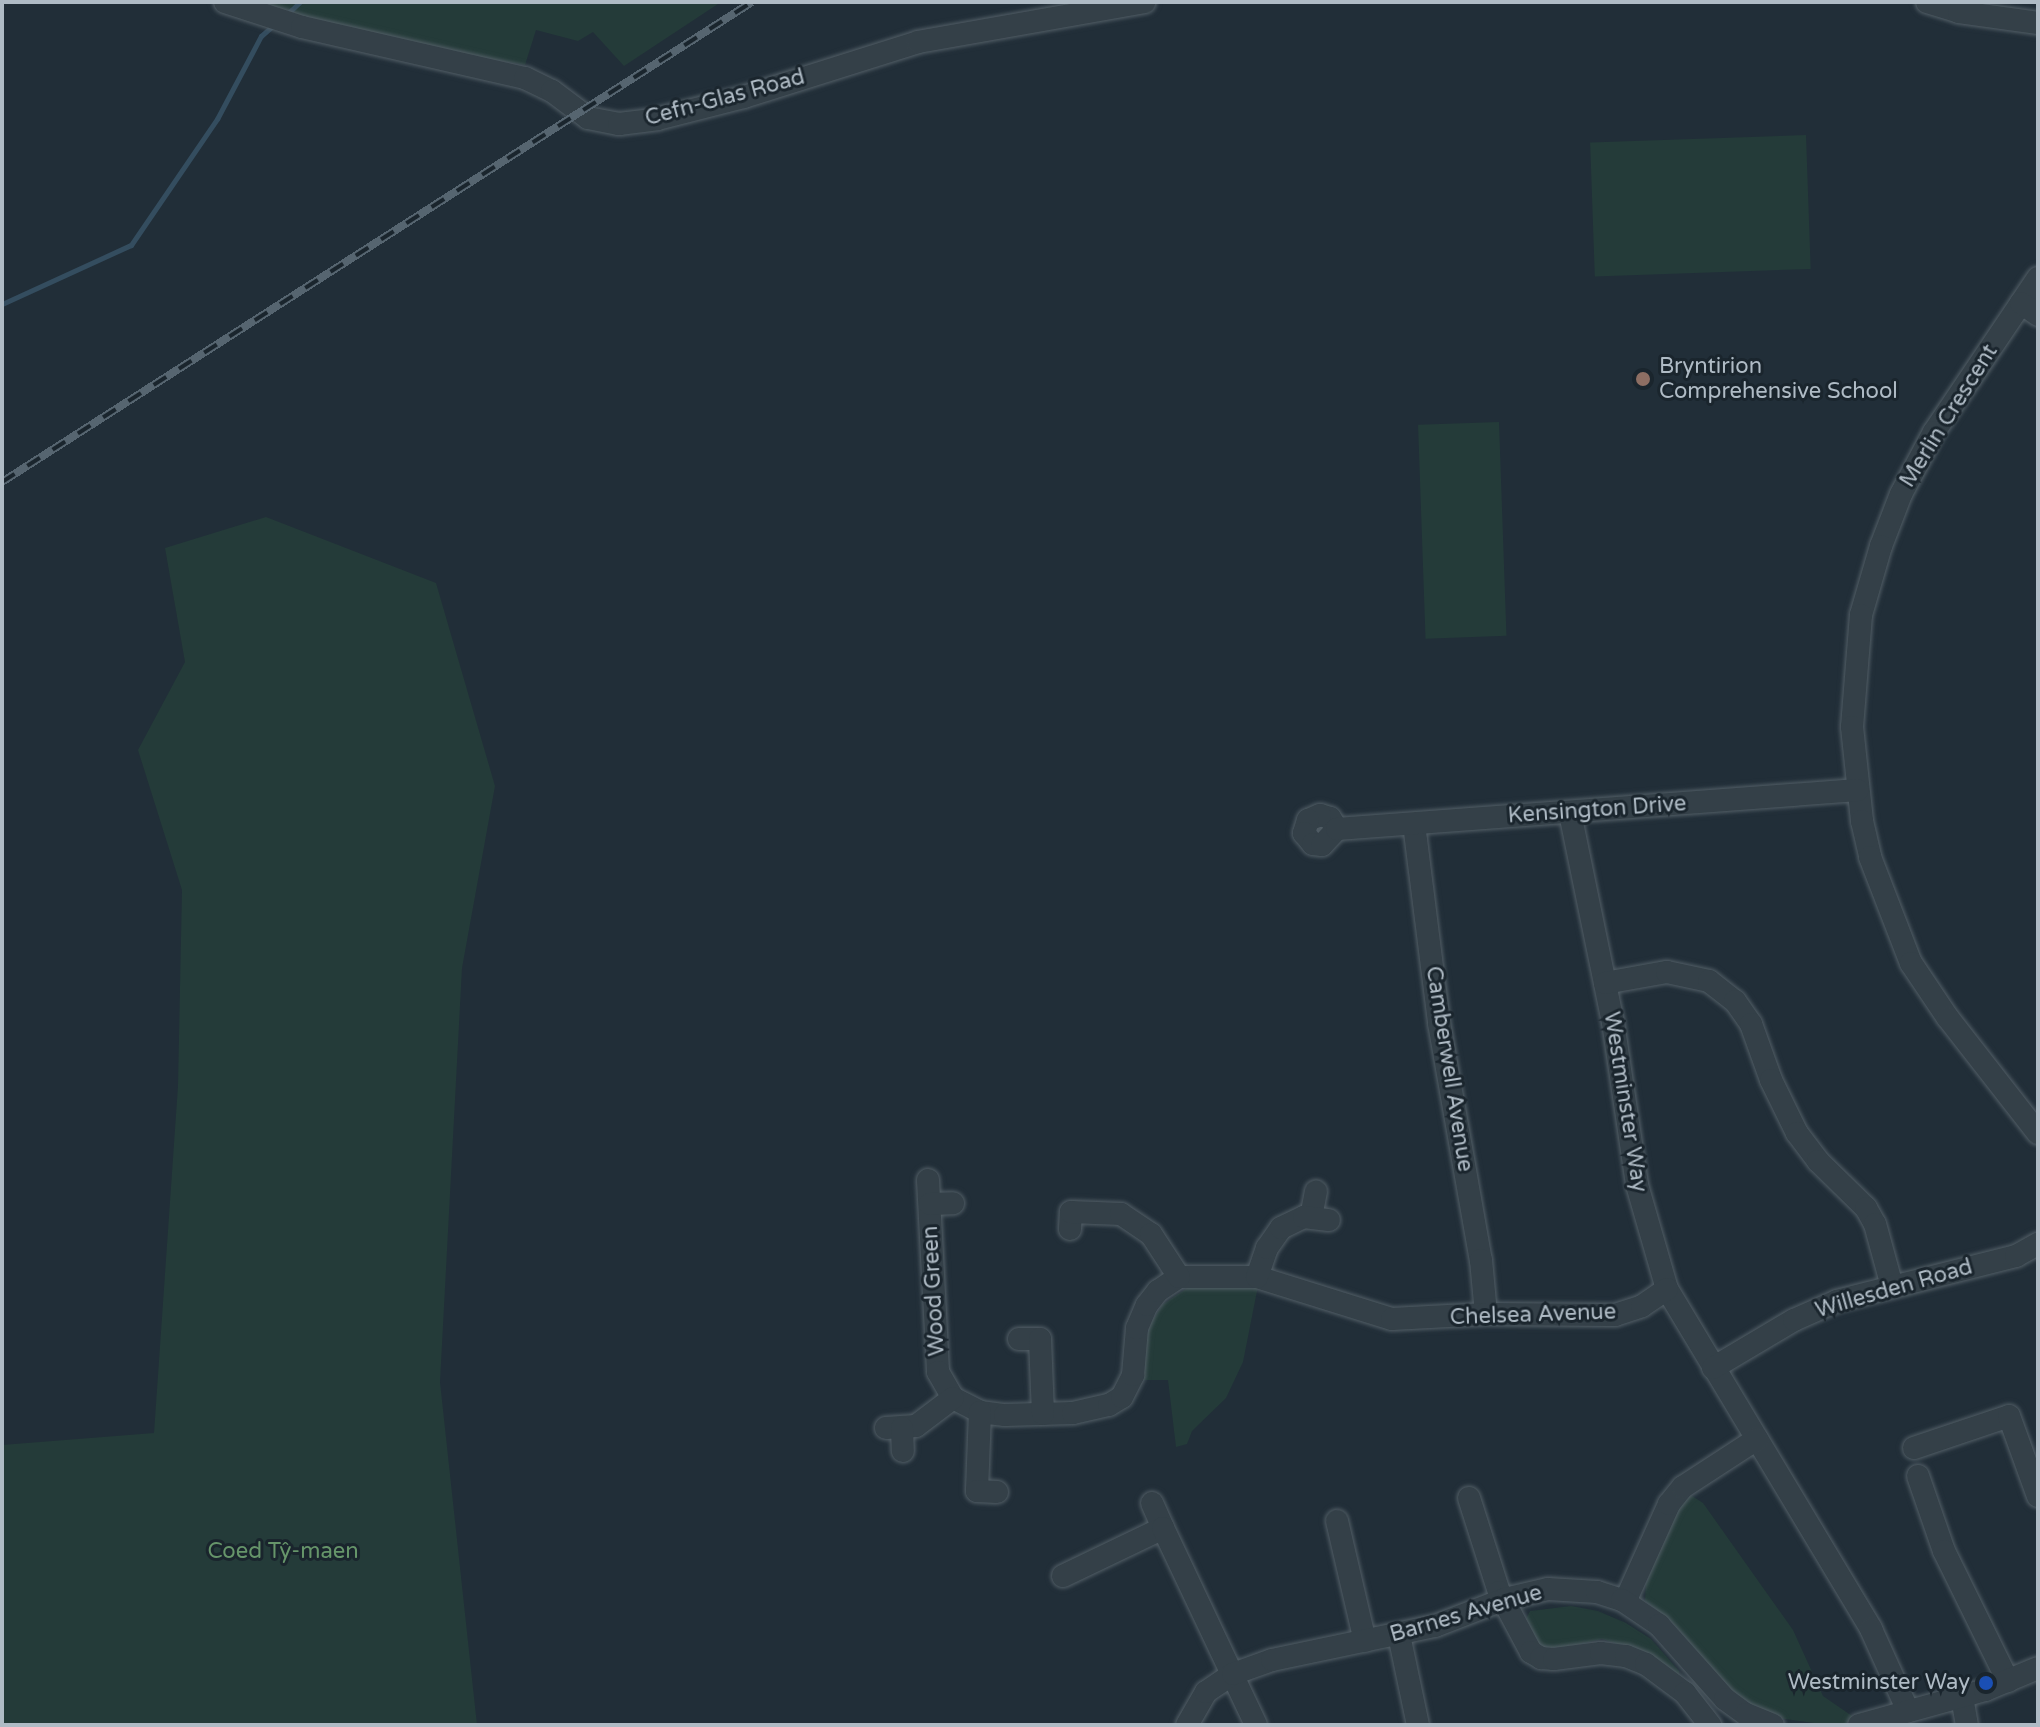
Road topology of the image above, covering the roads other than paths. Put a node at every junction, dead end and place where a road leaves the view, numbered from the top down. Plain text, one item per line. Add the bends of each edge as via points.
1 (225, 2) edge
2 (1144, 2) edge
3 (1927, 2) edge
4 (2038, 23) edge
5 (2038, 278) edge
6 (2030, 309) edge
7 (1858, 790) junction
8 (1570, 813) junction
9 (1414, 824) junction
10 (1337, 829) dead end
11 (1605, 983) junction
12 (2038, 1133) edge
13 (928, 1180) dead end
14 (1316, 1191) dead end
15 (953, 1203) dead end
16 (930, 1204) junction
17 (1070, 1211) dead end
18 (2038, 1244) edge
19 (1179, 1277) junction
20 (1257, 1277) junction
21 (1892, 1286) junction
22 (1667, 1289) junction
23 (1486, 1314) junction
24 (1019, 1339) dead end
25 (1713, 1368) junction
26 (953, 1398) junction
27 (980, 1412) junction
28 (1043, 1414) junction
29 (1757, 1439) junction
30 (1914, 1448) dead end
31 (903, 1451) dead end
32 (1918, 1476) dead end
33 (979, 1491) dead end
34 (2038, 1496) edge
35 (1152, 1503) dead end
36 (1478, 1505) dead end
37 (1337, 1521) dead end
38 (1163, 1528) junction
39 (1063, 1576) dead end
40 (1505, 1599) junction
41 (1622, 1600) junction
42 (1399, 1635) junction
43 (1365, 1641) junction
44 (2038, 1668) edge
45 (1233, 1674) junction
46 (2008, 1681) junction
47 (1962, 1697) junction
48 (1908, 1711) junction
49 (1422, 1719) edge
50 (1187, 1725) edge
51 (1256, 1725) edge
52 (1710, 1725) edge
53 (1773, 1725) edge
54 (1859, 1725) edge
55 (1967, 1725) edge

1 - 2 street, Cefn-Glas Road via 291,23 525,78 588,118 619,124 744,97 918,42
3 - 4 street
5 - 6 street, Merlin Crescent
6 - 7 street, Merlin Crescent via 1917,461 1881,546 1856,649 1852,727
7 - 8 street, Kensington Drive
7 - 12 street, Merlin Crescent via 1870,857 1911,963
8 - 9 street, Kensington Drive
8 - 11 street, Westminster Way
9 - 10 street, Kensington Drive
9 - 23 street, Camberwell Avenue via 1439,1023
11 - 21 street via 1667,972 1709,981 1735,1001 1751,1024 1797,1133 1875,1224
11 - 22 street, Westminster Way via 1637,1185
13 - 16 street, Wood Green
14 - 20 street via 1320,1219 1304,1217 1281,1228
15 - 16 street
16 - 26 street, Wood Green via 936,1358
17 - 19 street via 1104,1211 1138,1223
18 - 21 street, Willesden Road via 2016,1256
19 - 20 street
19 - 28 street via 1147,1305 1137,1328 1133,1375 1122,1397 1091,1411
20 - 23 street, Chelsea Avenue via 1392,1319
21 - 25 street, Willesden Road via 1794,1320
22 - 23 street, Chelsea Avenue via 1642,1306 1615,1315
22 - 25 street, Westminster Way
24 - 28 street via 1040,1339
25 - 29 street, Westminster Way
26 - 27 street
26 - 31 street via 916,1426 894,1428
27 - 28 street
27 - 33 street
29 - 41 street via 1683,1487 1669,1504
29 - 48 street, Westminster Way via 1871,1629
30 - 34 street via 2017,1413
32 - 46 street via 1944,1551
35 - 38 street
36 - 40 street
37 - 43 street
38 - 39 street
38 - 45 street
40 - 41 street, Barnes Avenue via 1574,1589
40 - 42 street, Barnes Avenue
40 - 52 street via 1531,1652 1554,1659 1601,1653 1646,1664 1685,1693
41 - 53 street, Barnes Avenue via 1659,1625 1725,1699
42 - 43 street, Barnes Avenue
42 - 49 street
43 - 45 street, Barnes Avenue via 1272,1660
44 - 46 street
45 - 50 street, Barnes Avenue via 1206,1692
45 - 51 street
46 - 47 street
47 - 48 street
47 - 55 street
48 - 54 street

